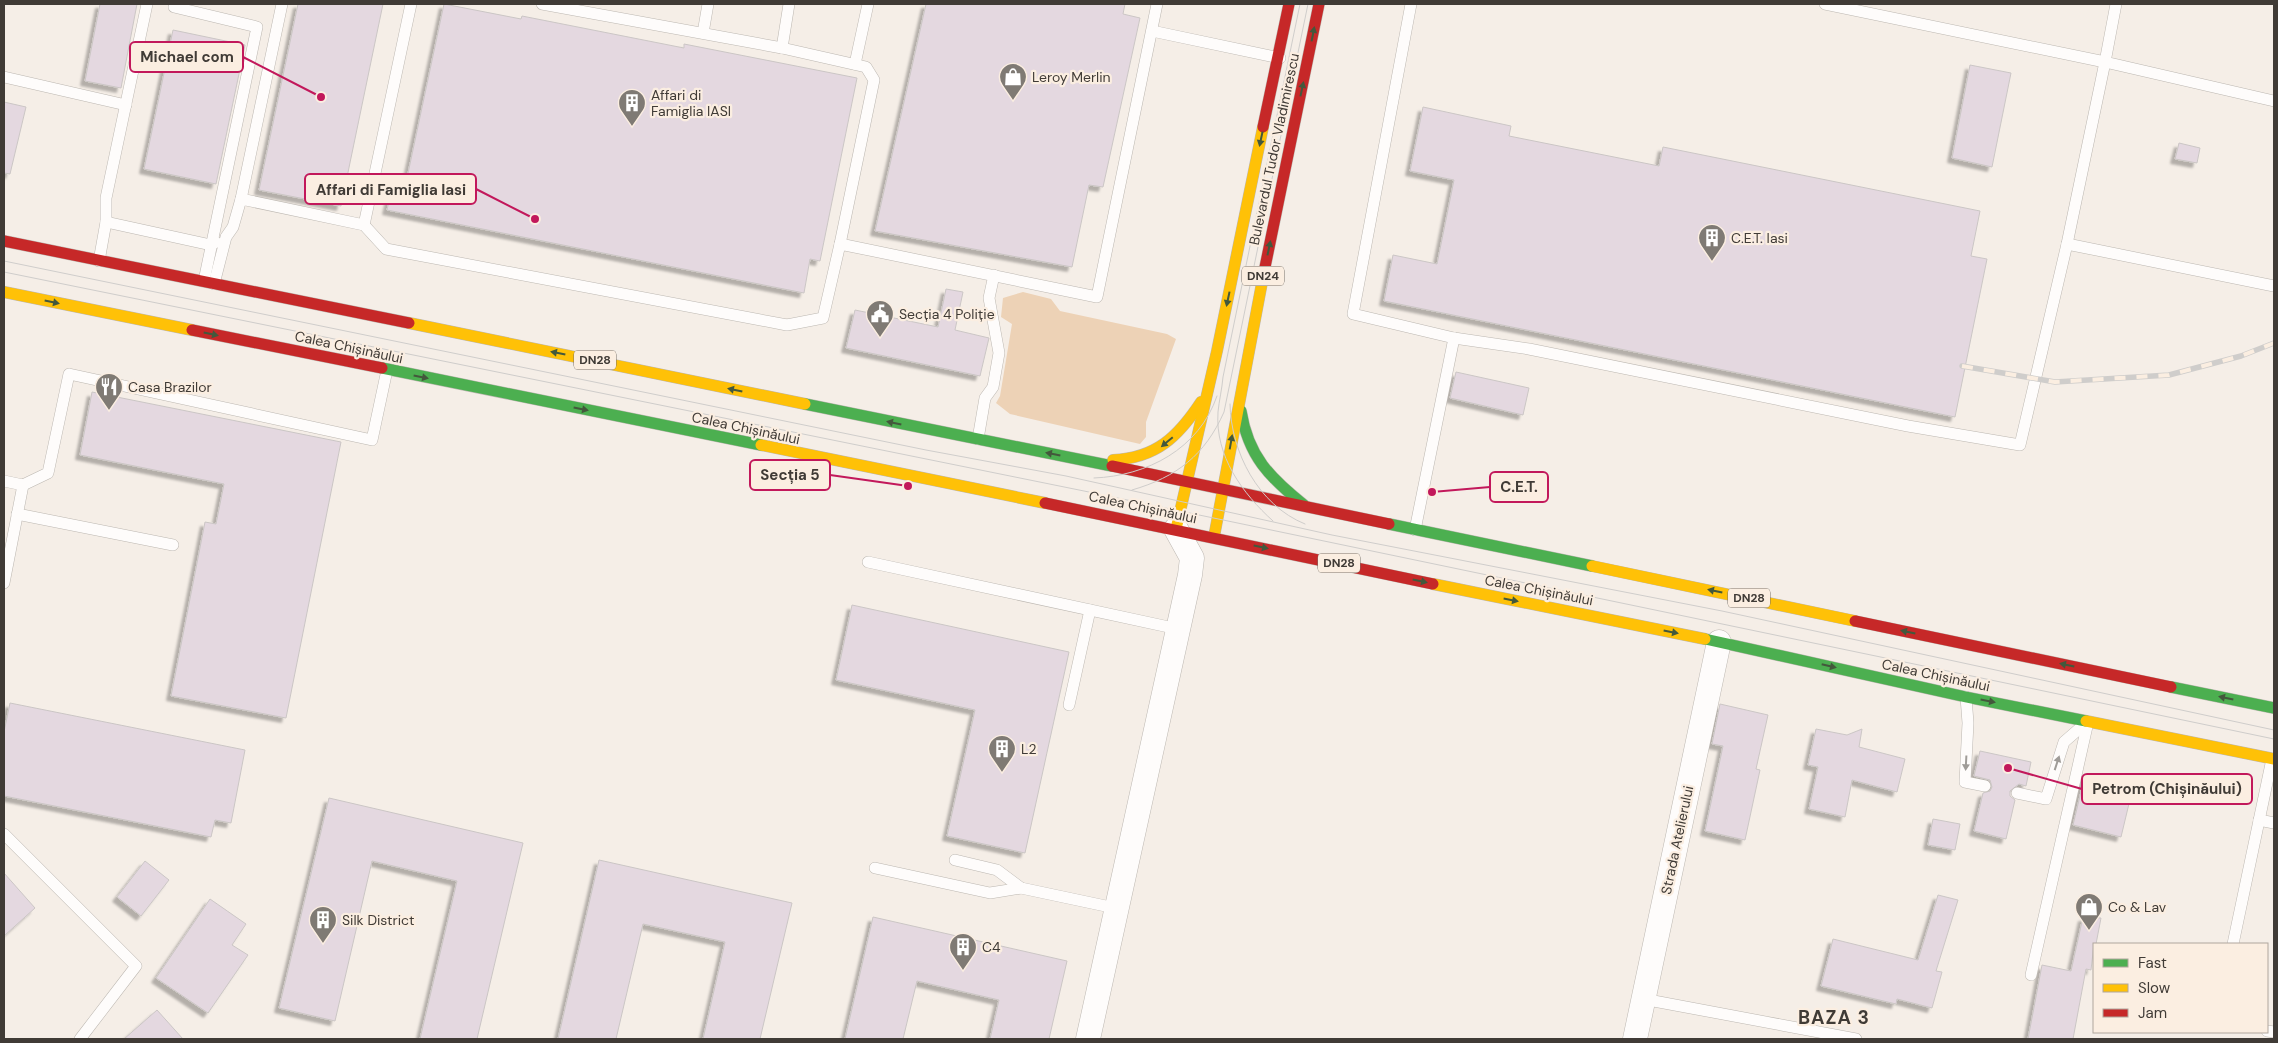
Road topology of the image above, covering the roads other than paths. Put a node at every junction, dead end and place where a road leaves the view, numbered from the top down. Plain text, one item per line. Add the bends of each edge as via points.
1 (147, 4) edge
2 (282, 4) edge
3 (411, 4) edge
4 (542, 4) edge
5 (708, 4) edge
6 (789, 4) edge
7 (868, 4) edge
8 (1157, 4) edge
9 (1289, 4) edge
10 (1319, 4) edge
11 (1411, 4) edge
12 (1825, 4) edge
13 (2116, 4) edge
14 (174, 7) dead end
15 (1152, 31) junction
16 (703, 33) junction
17 (782, 48) junction
18 (1293, 61) junction
19 (2105, 62) junction
20 (855, 64) junction
21 (4, 77) edge
22 (2274, 101) edge
23 (126, 105) junction
24 (241, 199) junction
25 (106, 222) junction
26 (364, 225) junction
27 (226, 237) junction
28 (4, 241) edge
29 (840, 244) junction
30 (2067, 244) junction
31 (211, 245) junction
32 (99, 261) junction
33 (994, 275) junction
34 (208, 284) junction
35 (2274, 286) edge
36 (4, 292) edge
37 (1454, 338) junction
38 (387, 370) junction
39 (1208, 390) junction
40 (1239, 398) junction
41 (978, 440) junction
42 (1082, 460) junction
43 (4, 481) edge
44 (1187, 482) junction
45 (23, 485) junction
46 (1223, 490) junction
47 (1307, 508) junction
48 (17, 514) junction
49 (1176, 529) junction
50 (1415, 530) junction
51 (1214, 537) junction
52 (173, 545) dead end
53 (1192, 558) junction
54 (868, 562) dead end
55 (4, 583) edge
56 (1090, 610) junction
57 (1178, 629) junction
58 (1719, 642) junction
59 (1966, 697) junction
60 (1069, 705) dead end
61 (2274, 708) edge
62 (2088, 722) junction
63 (2273, 759) edge
64 (1985, 786) dead end
65 (2017, 793) dead end
66 (2259, 820) junction
67 (2274, 823) edge
68 (4, 834) edge
69 (955, 860) dead end
70 (874, 868) dead end
71 (1021, 888) junction
72 (1115, 908) junction
73 (2233, 943) edge
74 (2031, 975) dead end
75 (1642, 999) junction
76 (80, 1039) edge
77 (1088, 1039) edge
78 (1635, 1039) edge
79 (1856, 1039) edge

1 - 23 lane
2 - 24 lane
3 - 26 lane
4 - 16 lane
5 - 16 lane
6 - 17 lane
7 - 20 lane
8 - 15 lane
9 - 18 main road, Bulevardul Tudor Vladimirescu / DN24
18 -> 10 main road, Bulevardul Tudor Vladimirescu / DN24
11 - 37 lane via 1353,314
12 - 19 lane
13 - 19 lane
14 - 31 lane via 257,27
15 - 18 lane
15 - 33 lane via 1097,297
16 - 17 lane
17 - 20 lane
18 -> 39 main road, Bulevardul Tudor Vladimirescu / DN24
40 -> 18 main road, Bulevardul Tudor Vladimirescu / DN24
19 - 22 lane
19 - 30 lane
20 - 29 lane via 866,68 874,80
21 - 23 lane
23 - 25 lane via 106,198
24 - 26 lane
24 - 27 lane via 233,227
25 - 31 lane
25 - 32 lane
26 - 29 lane via 386,249 786,325 823,318
27 - 31 lane
27 - 34 lane
28 - 32 main road, DN28
29 - 33 lane
30 - 35 lane
30 - 37 lane via 2020,445 1908,426 1529,349
31 - 34 lane
32 - 34 main road, DN28
33 - 41 lane via 989,298 999,353 993,387 985,398
41 -> 34 main road, DN28 via 558,352
36 -> 38 main road, Calea Chișinăului / DN28
37 - 50 lane
38 - 45 lane via 372,440 70,374 48,473
38 -> 49 main road, Calea Chișinăului / DN28
39 -> 42 main road via 1181,430 1149,455 1130,460
39 - 44 main road, Bulevardul Tudor Vladimirescu / DN24
46 -> 40 main road, Bulevardul Tudor Vladimirescu / DN24
40 - 47 main road via 1242,422 1265,472
42 -> 41 main road, DN28
42 - 44 main road, DN28
43 - 45 lane
44 - 46 main road, DN28
44 - 49 main road, Bulevardul Tudor Vladimirescu / DN24
45 - 48 lane
46 - 47 main road, DN28
46 - 51 main road, Bulevardul Tudor Vladimirescu / DN24
47 - 50 main road, DN28
48 - 52 lane
48 - 55 lane
49 - 51 main road, Calea Chișinăului / DN28
49 - 53 street
61 -> 50 main road, DN28
51 - 53 street
51 -> 58 main road, Calea Chișinăului / DN28
53 - 57 street
54 - 56 lane
56 - 57 lane
56 - 60 lane
57 - 72 street
58 -> 59 main road, Calea Chișinăului / DN28
58 - 75 street, Strada Atelierului
59 -> 62 main road, Calea Chișinăului / DN28
59 -> 64 lane via 1965,782
62 - 63 main road, Calea Chișinăului / DN28
65 -> 62 lane via 2046,799 2064,742
62 - 74 lane
63 - 66 lane
66 - 67 lane
66 - 73 lane
68 - 76 lane via 136,966
69 - 71 lane via 997,870
70 - 71 lane via 990,893
71 - 72 lane
72 - 77 street
75 - 78 street, Strada Atelierului
75 - 79 lane

